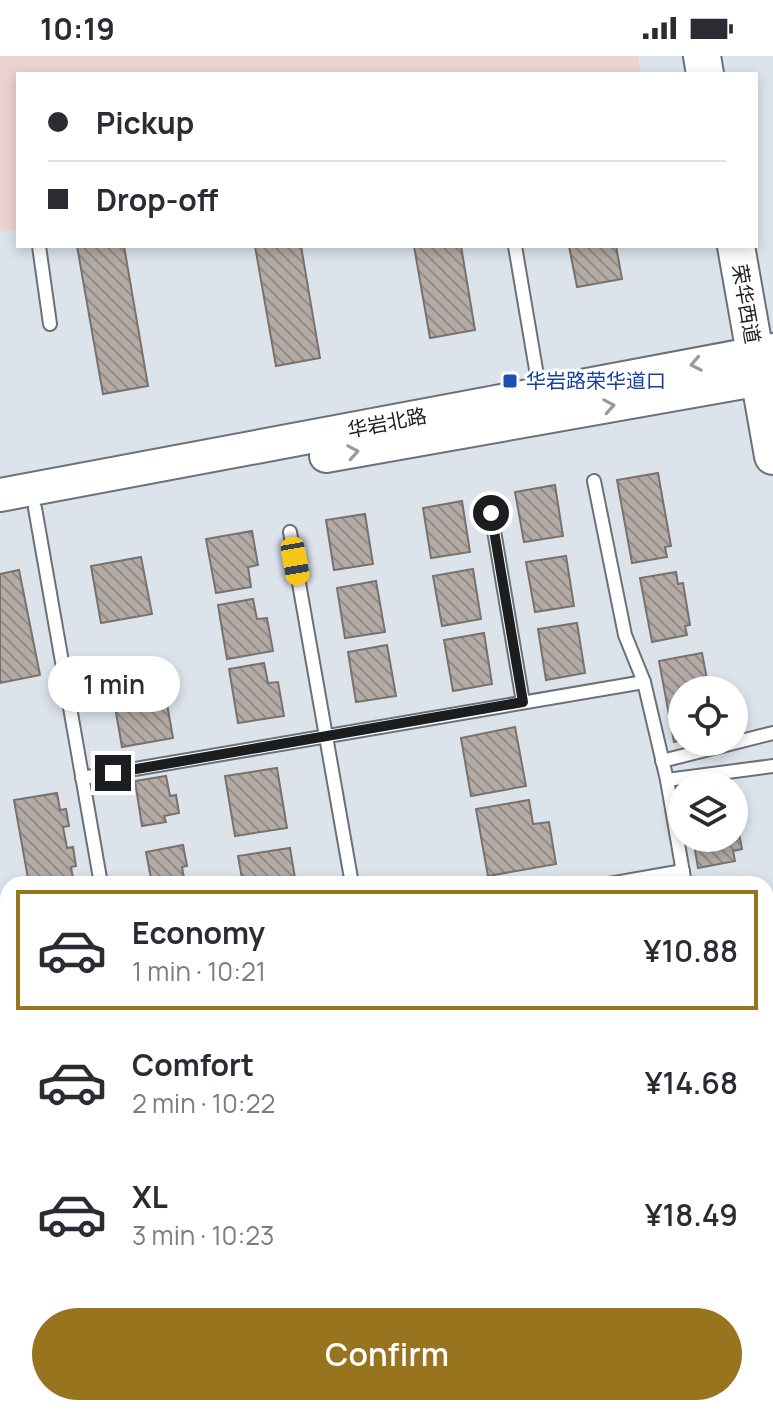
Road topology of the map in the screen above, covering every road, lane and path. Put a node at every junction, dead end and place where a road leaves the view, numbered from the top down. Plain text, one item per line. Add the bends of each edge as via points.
1 (39, 248) edge
2 (515, 248) edge
3 (736, 248) edge
4 (50, 324) dead end
5 (765, 365) edge
6 (540, 394) junction
7 (773, 456) edge
8 (594, 481) dead end
9 (0, 495) edge
10 (35, 508) junction
11 (491, 513) dead end
12 (0, 514) edge
13 (290, 532) dead end
14 (644, 682) junction
15 (523, 702) junction
16 (773, 733) edge
17 (327, 736) junction
18 (662, 761) junction
19 (773, 766) edge
20 (82, 778) junction
21 (667, 780) junction
22 (100, 876) edge
23 (351, 876) edge
24 (684, 876) edge

1 - 4 lane
2 - 6 lane
3 - 5 main road, 荣华西道
5 -> 6 street, 华岩北路
5 - 7 main road, 荣华西道
10 -> 5 street, 华岩北路
6 - 9 street, 华岩北路
8 - 14 lane via 625,635
10 - 12 street, 华岩北路
10 - 20 lane
11 - 15 lane
13 - 17 lane
14 - 15 lane
14 - 18 lane
15 - 17 lane
16 - 18 lane
17 - 20 lane
17 - 23 lane
18 - 21 lane
19 - 21 lane
20 - 22 lane
21 - 24 lane

